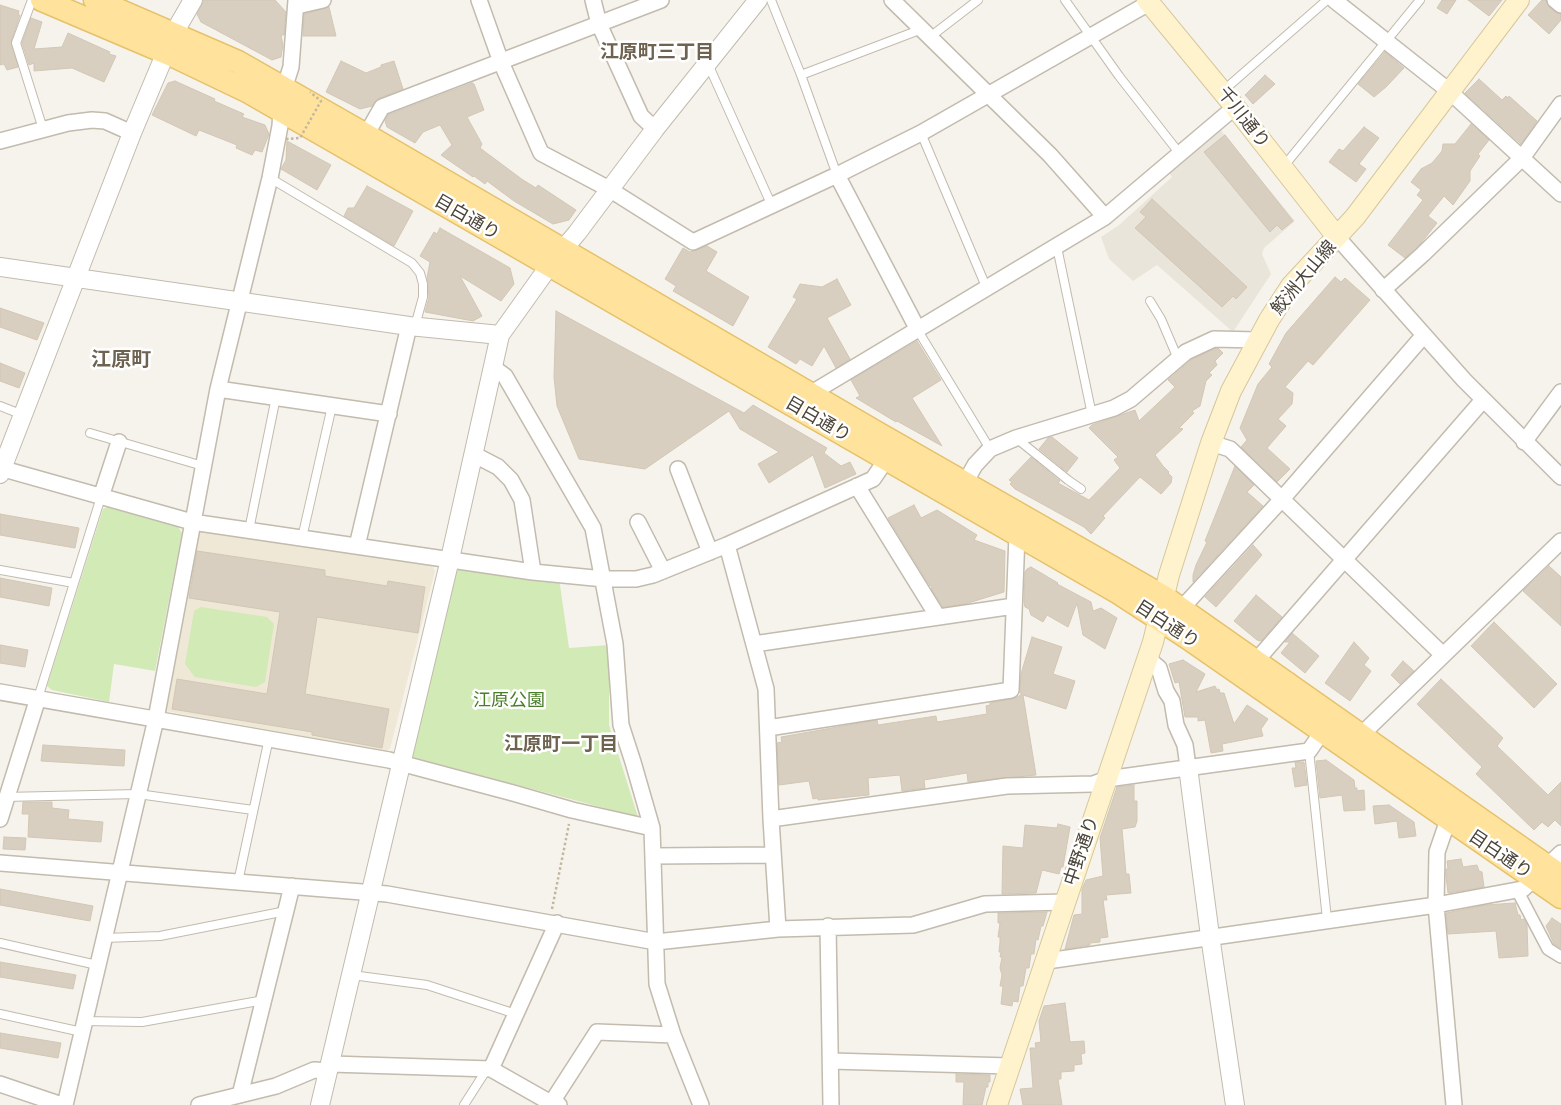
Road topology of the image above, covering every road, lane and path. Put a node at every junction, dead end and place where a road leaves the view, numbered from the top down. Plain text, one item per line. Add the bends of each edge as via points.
1 (32, 0) edge
2 (42, 0) edge
3 (95, 0) edge
4 (193, 0) edge
5 (323, 0) edge
6 (479, 0) edge
7 (593, 0) edge
8 (661, 0) edge
9 (758, 0) edge
10 (771, 0) edge
11 (892, 0) edge
12 (978, 0) edge
13 (1065, 0) edge
14 (1327, 0) edge
15 (1334, 0) edge
16 (1420, 0) edge
17 (1519, 0) edge
18 (1555, 0) edge
19 (1148, 1) edge
20 (296, 3) edge
21 (1561, 5) edge
22 (599, 24) junction
23 (926, 33) junction
24 (1091, 37) junction
25 (1387, 41) junction
26 (170, 43) junction
27 (500, 62) junction
28 (708, 64) junction
29 (801, 75) junction
30 (1449, 91) junction
31 (310, 92) dead end
32 (1222, 92) junction
33 (990, 95) junction
34 (283, 99) junction
35 (1561, 104) edge
36 (1235, 107) junction
37 (655, 129) junction
38 (43, 130) junction
39 (132, 133) junction
40 (921, 133) junction
41 (366, 134) junction
42 (286, 139) dead end
43 (0, 141) edge
44 (1180, 154) junction
45 (1522, 158) junction
46 (1282, 168) junction
47 (837, 175) junction
48 (270, 178) junction
49 (609, 189) junction
50 (1561, 194) edge
51 (772, 206) junction
52 (1105, 217) junction
53 (1337, 237) junction
54 (1057, 247) junction
55 (557, 257) junction
56 (0, 267) edge
57 (76, 278) junction
58 (987, 289) junction
59 (1383, 290) junction
60 (1150, 300) dead end
61 (240, 301) junction
62 (412, 326) junction
63 (917, 328) junction
64 (500, 335) junction
65 (1424, 335) junction
66 (1257, 340) junction
67 (1178, 359) junction
68 (494, 368) junction
69 (218, 388) junction
70 (1561, 392) edge
71 (810, 394) junction
72 (276, 397) junction
73 (1484, 400) junction
74 (0, 406) edge
75 (332, 406) junction
76 (389, 414) junction
77 (23, 415) junction
78 (1092, 415) junction
79 (90, 434) dead end
80 (1016, 438) junction
81 (119, 442) junction
82 (1524, 442) junction
83 (1211, 443) junction
84 (990, 449) junction
85 (892, 452) junction
86 (473, 454) junction
87 (203, 466) junction
88 (678, 469) dead end
89 (1, 470) edge
90 (1561, 477) edge
91 (965, 483) junction
92 (857, 486) junction
93 (1081, 489) dead end
94 (101, 497) junction
95 (1282, 499) junction
96 (192, 522) junction
97 (638, 522) dead end
98 (249, 530) junction
99 (1017, 535) junction
100 (302, 538) junction
101 (1561, 541) edge
102 (727, 545) junction
103 (357, 546) junction
104 (710, 552) junction
105 (450, 559) junction
106 (1345, 560) junction
107 (0, 570) edge
108 (663, 571) junction
109 (533, 572) junction
110 (604, 578) junction
111 (74, 583) junction
112 (1014, 606) junction
113 (1168, 608) junction
114 (938, 617) junction
115 (754, 644) junction
116 (1443, 655) junction
117 (1147, 658) junction
118 (1256, 661) junction
119 (0, 692) edge
120 (38, 698) junction
121 (156, 718) junction
122 (768, 728) junction
123 (1322, 732) junction
124 (1360, 736) junction
125 (268, 738) junction
126 (1308, 751) junction
127 (401, 763) junction
128 (1188, 767) junction
129 (1107, 779) junction
130 (138, 794) junction
131 (4, 797) edge
132 (254, 810) junction
133 (572, 810) junction
134 (0, 819) edge
135 (771, 819) junction
136 (1448, 820) junction
137 (652, 828) junction
138 (773, 855) junction
139 (653, 856) junction
140 (0, 863) edge
141 (119, 872) junction
142 (1544, 873) edge
143 (238, 882) junction
144 (292, 886) junction
145 (371, 893) junction
146 (1561, 897) edge
147 (1065, 902) junction
148 (1436, 905) junction
149 (286, 911) junction
150 (1328, 919) junction
151 (553, 923) junction
152 (828, 926) junction
153 (778, 929) junction
154 (1210, 936) junction
155 (104, 938) junction
156 (656, 942) junction
157 (0, 943) edge
158 (1561, 957) edge
159 (1047, 961) junction
160 (97, 965) junction
161 (352, 975) junction
162 (264, 1000) junction
163 (0, 1014) edge
164 (516, 1014) junction
165 (83, 1027) junction
166 (673, 1035) junction
167 (832, 1061) junction
168 (1010, 1066) junction
169 (330, 1067) junction
170 (489, 1069) junction
171 (0, 1084) edge
172 (240, 1095) junction
173 (553, 1104) edge
174 (64, 1105) edge
175 (199, 1105) edge
176 (320, 1105) edge
177 (464, 1105) edge
178 (701, 1105) edge
179 (831, 1105) edge
180 (997, 1105) edge
181 (1235, 1105) edge
182 (1454, 1105) edge

1 - 38 lane via 16,43
2 - 26 main road, 目白通り
3 - 26 main road, 目白通り
4 - 26 street
5 - 20 street
6 - 27 street
7 - 22 street
8 - 22 street
9 - 28 street
10 - 29 lane
11 - 23 street
12 - 23 lane
13 - 24 lane
14 - 32 lane
15 - 25 street
16 - 25 lane
17 - 30 main road, 鮫洲大山線
18 - 21 street
19 - 24 street
19 - 32 main road, 千川通り
20 - 34 street via 291,67
22 - 27 street
22 - 37 street via 641,116
23 - 29 lane
23 - 33 street
24 - 33 street
24 - 44 lane
25 - 30 street
25 - 46 lane
26 - 34 main road, 目白通り via 238,62
26 - 39 street
27 - 41 street via 382,107
27 - 49 street via 541,153
28 - 37 street
28 - 51 lane
29 - 47 lane
30 - 45 street
30 - 53 main road, 鮫洲大山線
31 - 42 path, bridge via 321,101 300,138
32 - 36 main road, 千川通り
33 - 40 street
33 - 52 street via 1050,155
34 - 41 main road, 目白通り
34 - 48 street
34 - 55 main road, 目白通り
35 - 45 street
36 - 44 street
36 - 46 main road, 千川通り
37 - 49 street
38 - 39 street via 92,120 105,121
38 - 43 street
39 - 57 street
40 - 47 street
40 - 58 lane
41 - 55 main road, 目白通り
44 - 52 street
45 - 50 street
45 - 59 street
46 - 53 main road, 千川通り
47 - 51 street
47 - 63 street
48 - 61 street
48 - 62 lane via 412,263 424,284 423,297
49 - 51 street via 693,242
49 - 55 street
52 - 54 street
53 - 59 street
53 - 66 main road, 鮫洲大山線 via 1291,286
54 - 58 street
54 - 78 lane
55 - 64 street
55 - 71 main road, 目白通り
55 - 85 main road, 目白通り via 733,373
56 - 57 street
57 - 61 street
57 - 77 street
58 - 63 street
59 - 65 street
60 - 67 lane
61 - 62 street
61 - 69 street
62 - 64 street
62 - 76 street
63 - 71 street
63 - 84 lane
64 - 68 street
65 - 73 street
65 - 95 street
66 - 67 street via 1214,339
66 - 83 main road, 鮫洲大山線 via 1231,391
67 - 78 street via 1131,399
68 - 86 street
68 - 110 street via 505,376 594,528
69 - 72 street
69 - 87 street
70 - 82 street
71 - 85 main road, 目白通り
72 - 75 street
72 - 98 lane
73 - 82 street
73 - 106 street
74 - 77 lane
75 - 76 street
75 - 100 lane
76 - 103 street
77 - 89 street
78 - 80 street
79 - 81 lane
80 - 84 street
80 - 93 lane
81 - 87 lane
81 - 94 street
82 - 90 street
83 - 95 street via 1230,449
83 - 113 main road, 鮫洲大山線 via 1169,575
84 - 91 street via 975,465
85 - 91 main road, 目白通り
85 - 92 street via 872,479
85 - 99 main road, 目白通り
86 - 105 street
86 - 109 street via 498,467 512,480 522,500
87 - 96 street
88 - 104 street
89 - 94 street
91 - 113 main road, 目白通り
92 - 102 street
92 - 114 street
94 - 96 street
94 - 111 lane
95 - 106 street
95 - 113 street
96 - 98 street
96 - 121 street
97 - 108 street
98 - 100 street
99 - 112 street
99 - 113 main road, 目白通り
100 - 103 street
101 - 116 street
102 - 104 street
102 - 115 street
103 - 105 street
104 - 108 street
105 - 109 street
105 - 127 street
106 - 116 street
106 - 118 street
107 - 111 lane
108 - 110 street via 636,578
109 - 110 street
110 - 137 street via 615,644 621,725
111 - 120 lane
112 - 114 street
112 - 122 street via 1011,690
113 - 117 main road, 中野通り
113 - 118 main road, 目白通り
113 - 123 main road, 目白通り
114 - 115 street
115 - 122 street via 766,689
116 - 124 street
117 - 128 street via 1159,668 1172,701
117 - 129 main road, 中野通り
118 - 124 main road, 目白通り
119 - 120 street
120 - 121 street
120 - 131 street
121 - 125 street
121 - 130 street
122 - 135 street
123 - 126 street
123 - 136 main road, 目白通り
124 - 142 main road, 目白通り
125 - 127 street
125 - 132 lane
126 - 128 street
126 - 150 lane
127 - 133 street
127 - 145 street
128 - 129 street
128 - 154 street
129 - 135 street via 1093,784 1007,786
129 - 147 main road, 中野通り
130 - 131 lane
130 - 132 lane
130 - 141 street
131 - 134 street
132 - 143 lane
133 - 137 street
133 - 151 path
135 - 138 street
136 - 142 main road, 目白通り
136 - 148 street via 1437,852
137 - 139 street
138 - 139 street
138 - 153 street
139 - 156 street
140 - 141 street
141 - 143 street
141 - 155 street
142 - 146 main road, 目白通り
142 - 148 street
142 - 158 street via 1548,948
143 - 144 street
144 - 145 street
144 - 149 street
145 - 151 street
145 - 161 street
147 - 152 street via 985,904 913,925
147 - 159 main road, 中野通り
148 - 150 street
148 - 182 street
149 - 155 lane via 160,936
149 - 162 street
150 - 154 street
151 - 156 street
151 - 164 street
152 - 153 street
152 - 167 street
153 - 156 street
154 - 159 street
154 - 181 street
155 - 160 street
156 - 166 street via 657,984
157 - 160 lane
159 - 168 main road, 中野通り
160 - 165 street
161 - 164 lane via 427,985
161 - 169 street
162 - 165 lane via 142,1022
162 - 172 street
163 - 165 lane
164 - 170 street
165 - 174 street
166 - 173 street via 597,1032
166 - 178 street
167 - 168 street
167 - 179 street
168 - 180 main road, 中野通り
169 - 170 street
169 - 172 street
169 - 176 street
170 - 173 street
170 - 177 lane
171 - 174 street
172 - 175 street

